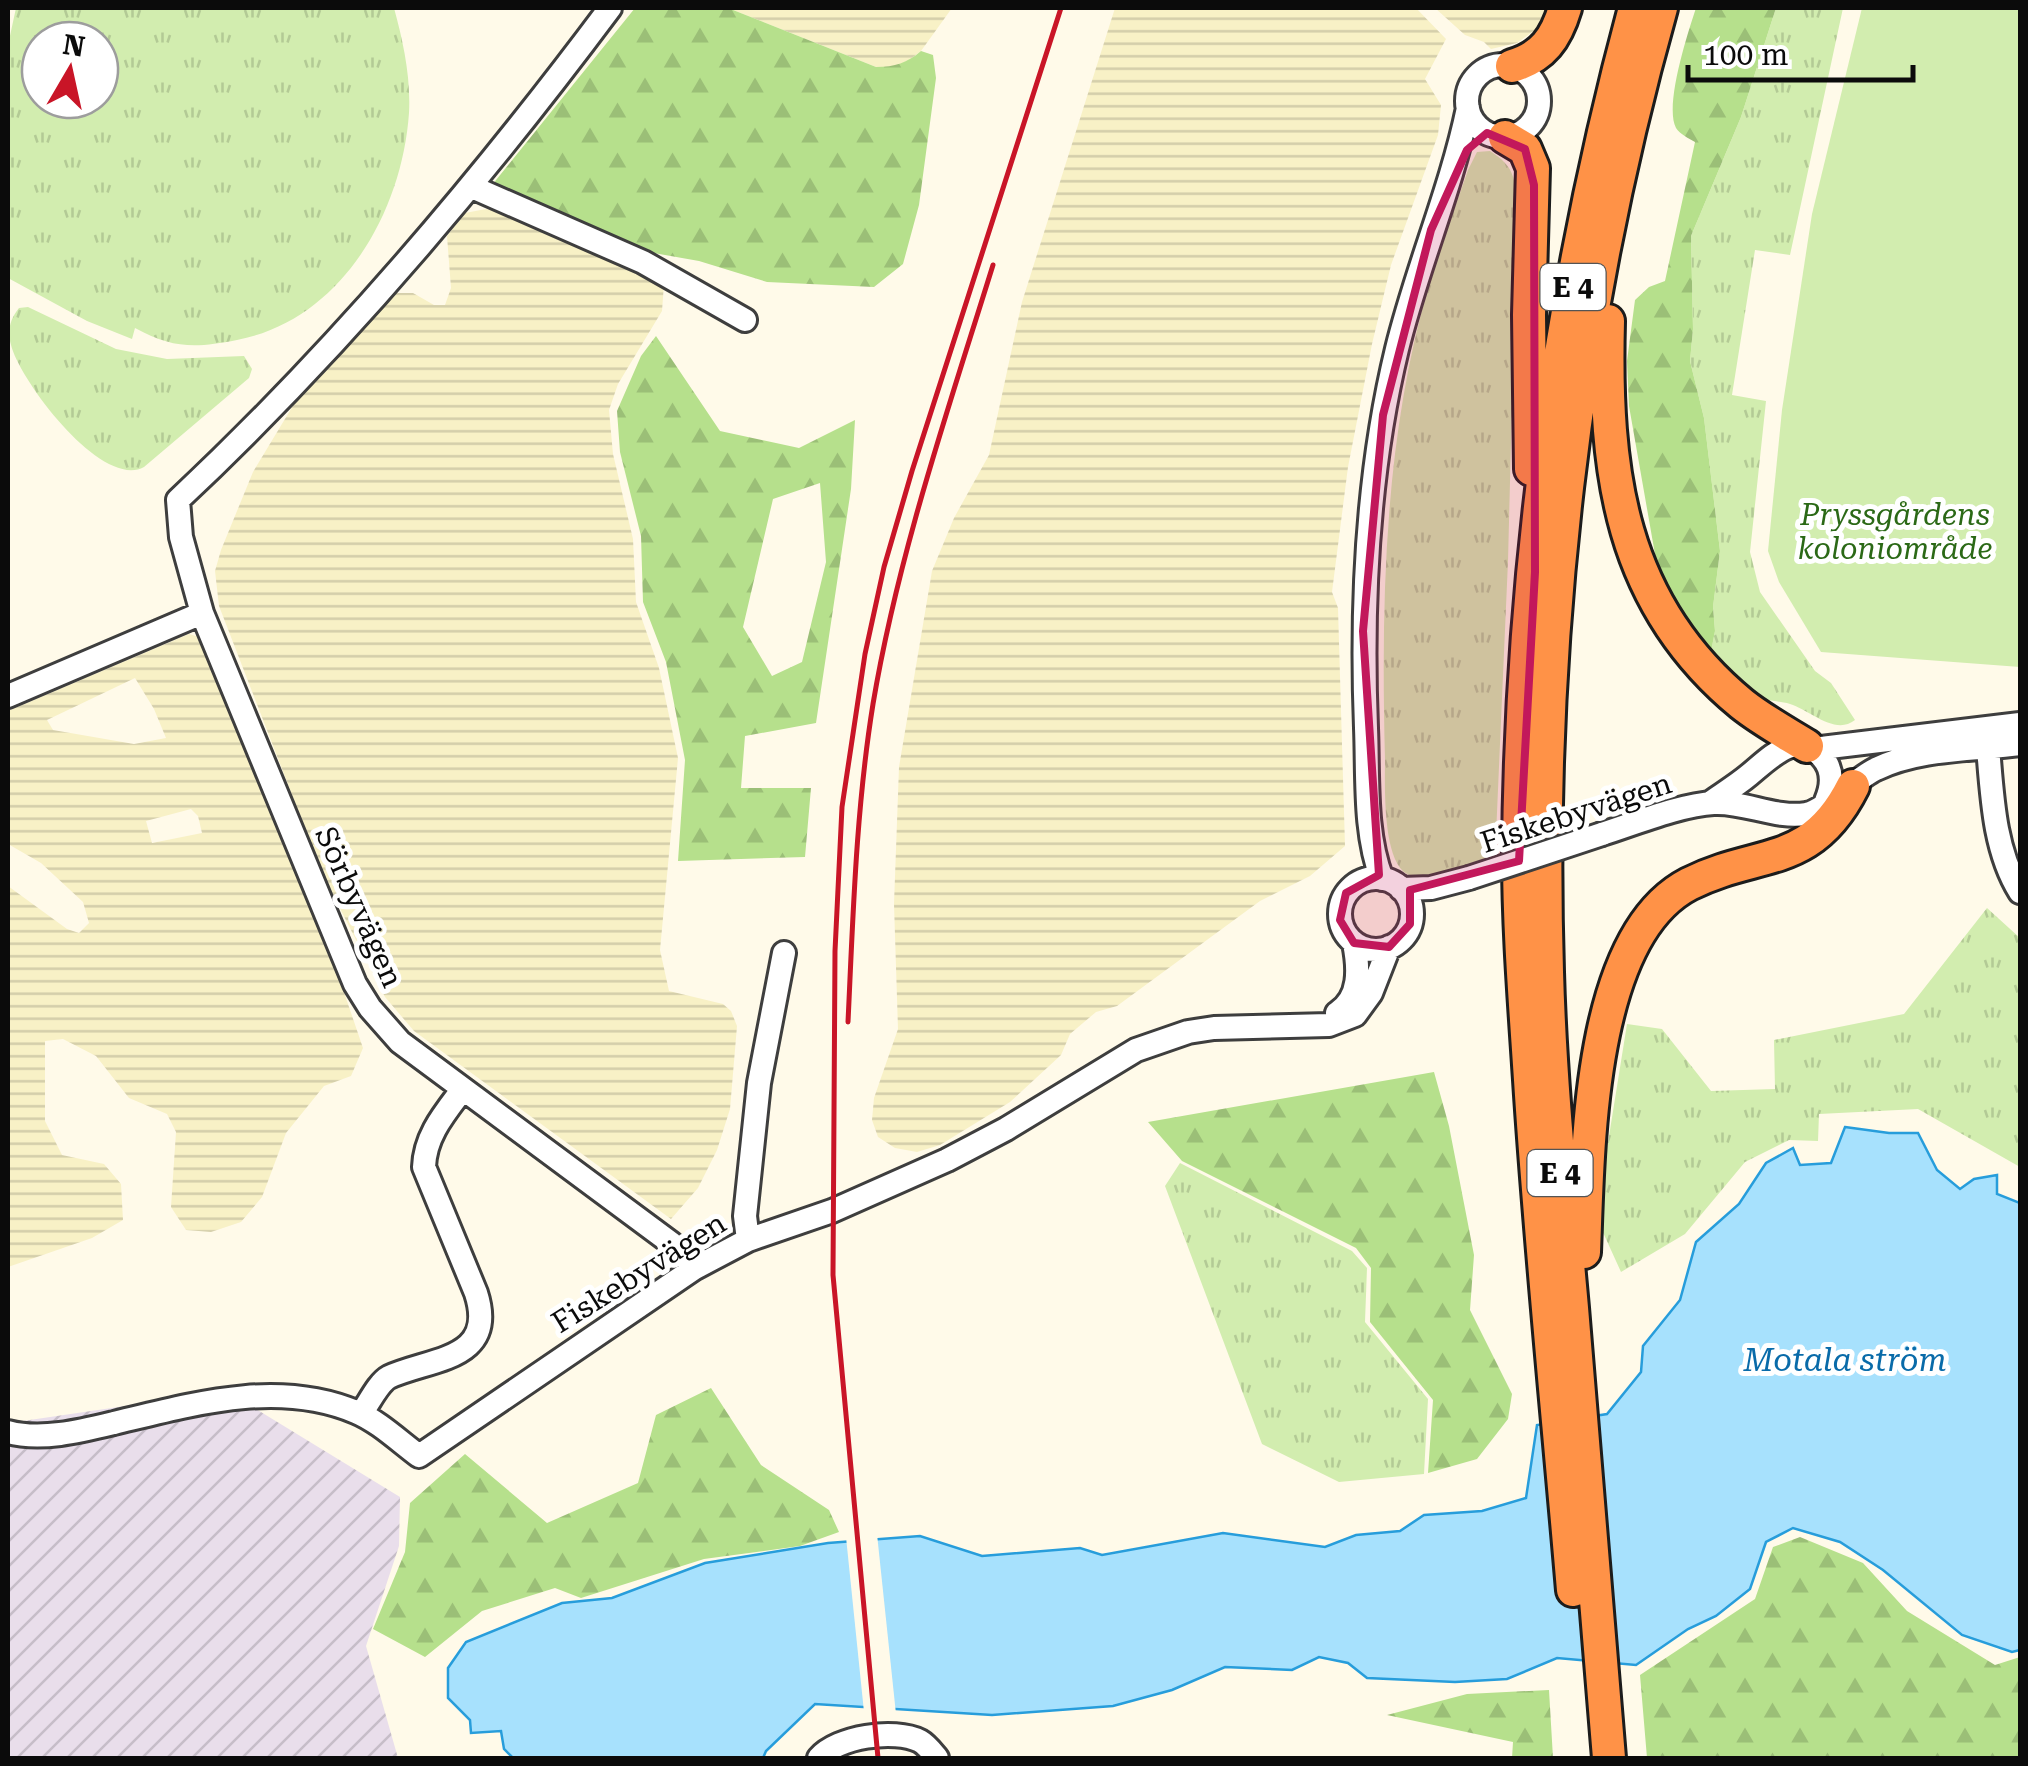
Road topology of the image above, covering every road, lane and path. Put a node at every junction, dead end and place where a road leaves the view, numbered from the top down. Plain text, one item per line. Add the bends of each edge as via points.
1 (610, 8) edge
2 (1565, 8) edge
3 (1635, 8) edge
4 (1661, 8) edge
5 (1512, 66) junction
6 (1468, 108) junction
7 (1496, 135) junction
8 (1449, 183) junction
9 (472, 187) junction
10 (1614, 202) junction
11 (744, 320) dead end
12 (1535, 572) junction
13 (195, 616) junction
14 (8, 696) edge
15 (2020, 724) edge
16 (1987, 738) junction
17 (2020, 744) edge
18 (1810, 748) junction
19 (1832, 799) junction
20 (1711, 802) junction
21 (1465, 879) junction
22 (1382, 883) junction
23 (2020, 892) edge
24 (1411, 916) junction
25 (1354, 943) junction
26 (1389, 948) junction
27 (784, 953) dead end
28 (1306, 1025) junction
29 (462, 1090) junction
30 (748, 1240) junction
31 (695, 1268) junction
32 (1572, 1302) junction
33 (1566, 1372) junction
34 (361, 1414) junction
35 (8, 1432) edge
36 (1594, 1703) junction
37 (819, 1758) edge
38 (937, 1758) edge
39 (1587, 1758) edge
40 (1609, 1758) edge

1 - 9 street, Sörbyvägen
2 - 5 highway via 1545,48
3 - 12 highway, E 4 via 1589,194
4 - 10 highway, E 4
5 - 6 street via 1491,67 1475,78
5 - 7 street via 1535,84 1539,104 1531,123 1515,134
6 - 7 street via 1474,123
6 - 8 street
7 - 8 street via 1467,150
7 - 12 highway via 1525,149 1533,168 1529,425
8 - 22 street via 1396,350 1371,497 1363,631 1372,849
9 - 11 street via 643,262
9 - 13 street, Sörbyvägen via 178,500
10 - 18 highway via 1607,401 1619,506 1634,557 1696,659 1746,707
10 - 32 highway, E 4 via 1571,463 1547,761 1547,975
12 - 33 highway, E 4 via 1519,860 1538,1198
13 - 14 street
13 - 29 street, Sörbyvägen via 355,984 400,1042
15 - 16 street, Fiskebyvägen
16 - 17 street, Fiskebyvägen
16 - 18 street, Fiskebyvägen
16 - 19 street, Fiskebyvägen via 1871,771
16 - 23 street via 1998,835
18 - 19 street via 1830,772
18 - 20 street, Fiskebyvägen via 1780,749
19 - 20 street, Fiskebyvägen via 1793,815
19 - 32 highway via 1752,862 1675,894 1648,921 1626,962 1596,1072 1584,1260
20 - 21 street, Fiskebyvägen, bridge
21 - 22 street, Fiskebyvägen via 1431,888
21 - 24 street, Fiskebyvägen
22 - 24 street via 1409,902
22 - 25 street via 1346,893 1343,929
24 - 26 street via 1407,932
25 - 26 street
25 - 28 street, Fiskebyvägen via 1358,973 1350,1000 1332,1016
26 - 28 street, Fiskebyvägen via 1355,1015
27 - 30 street via 759,1083
28 - 30 street, Fiskebyvägen via 1214,1028 1160,1040 947,1160 832,1212
29 - 31 street, Sörbyvägen via 672,1243
29 - 34 street via 432,1132 424,1167 476,1293 478,1323 460,1354 384,1379
30 - 31 street, Fiskebyvägen
31 - 34 street, Fiskebyvägen via 419,1456
32 - 33 highway, E 4
33 - 36 highway, E 4
34 - 35 street, Fiskebyvägen via 293,1394 184,1406 58,1433
36 - 39 highway, E 4
36 - 40 highway, E 4
37 - 38 street via 842,1742 904,1736

